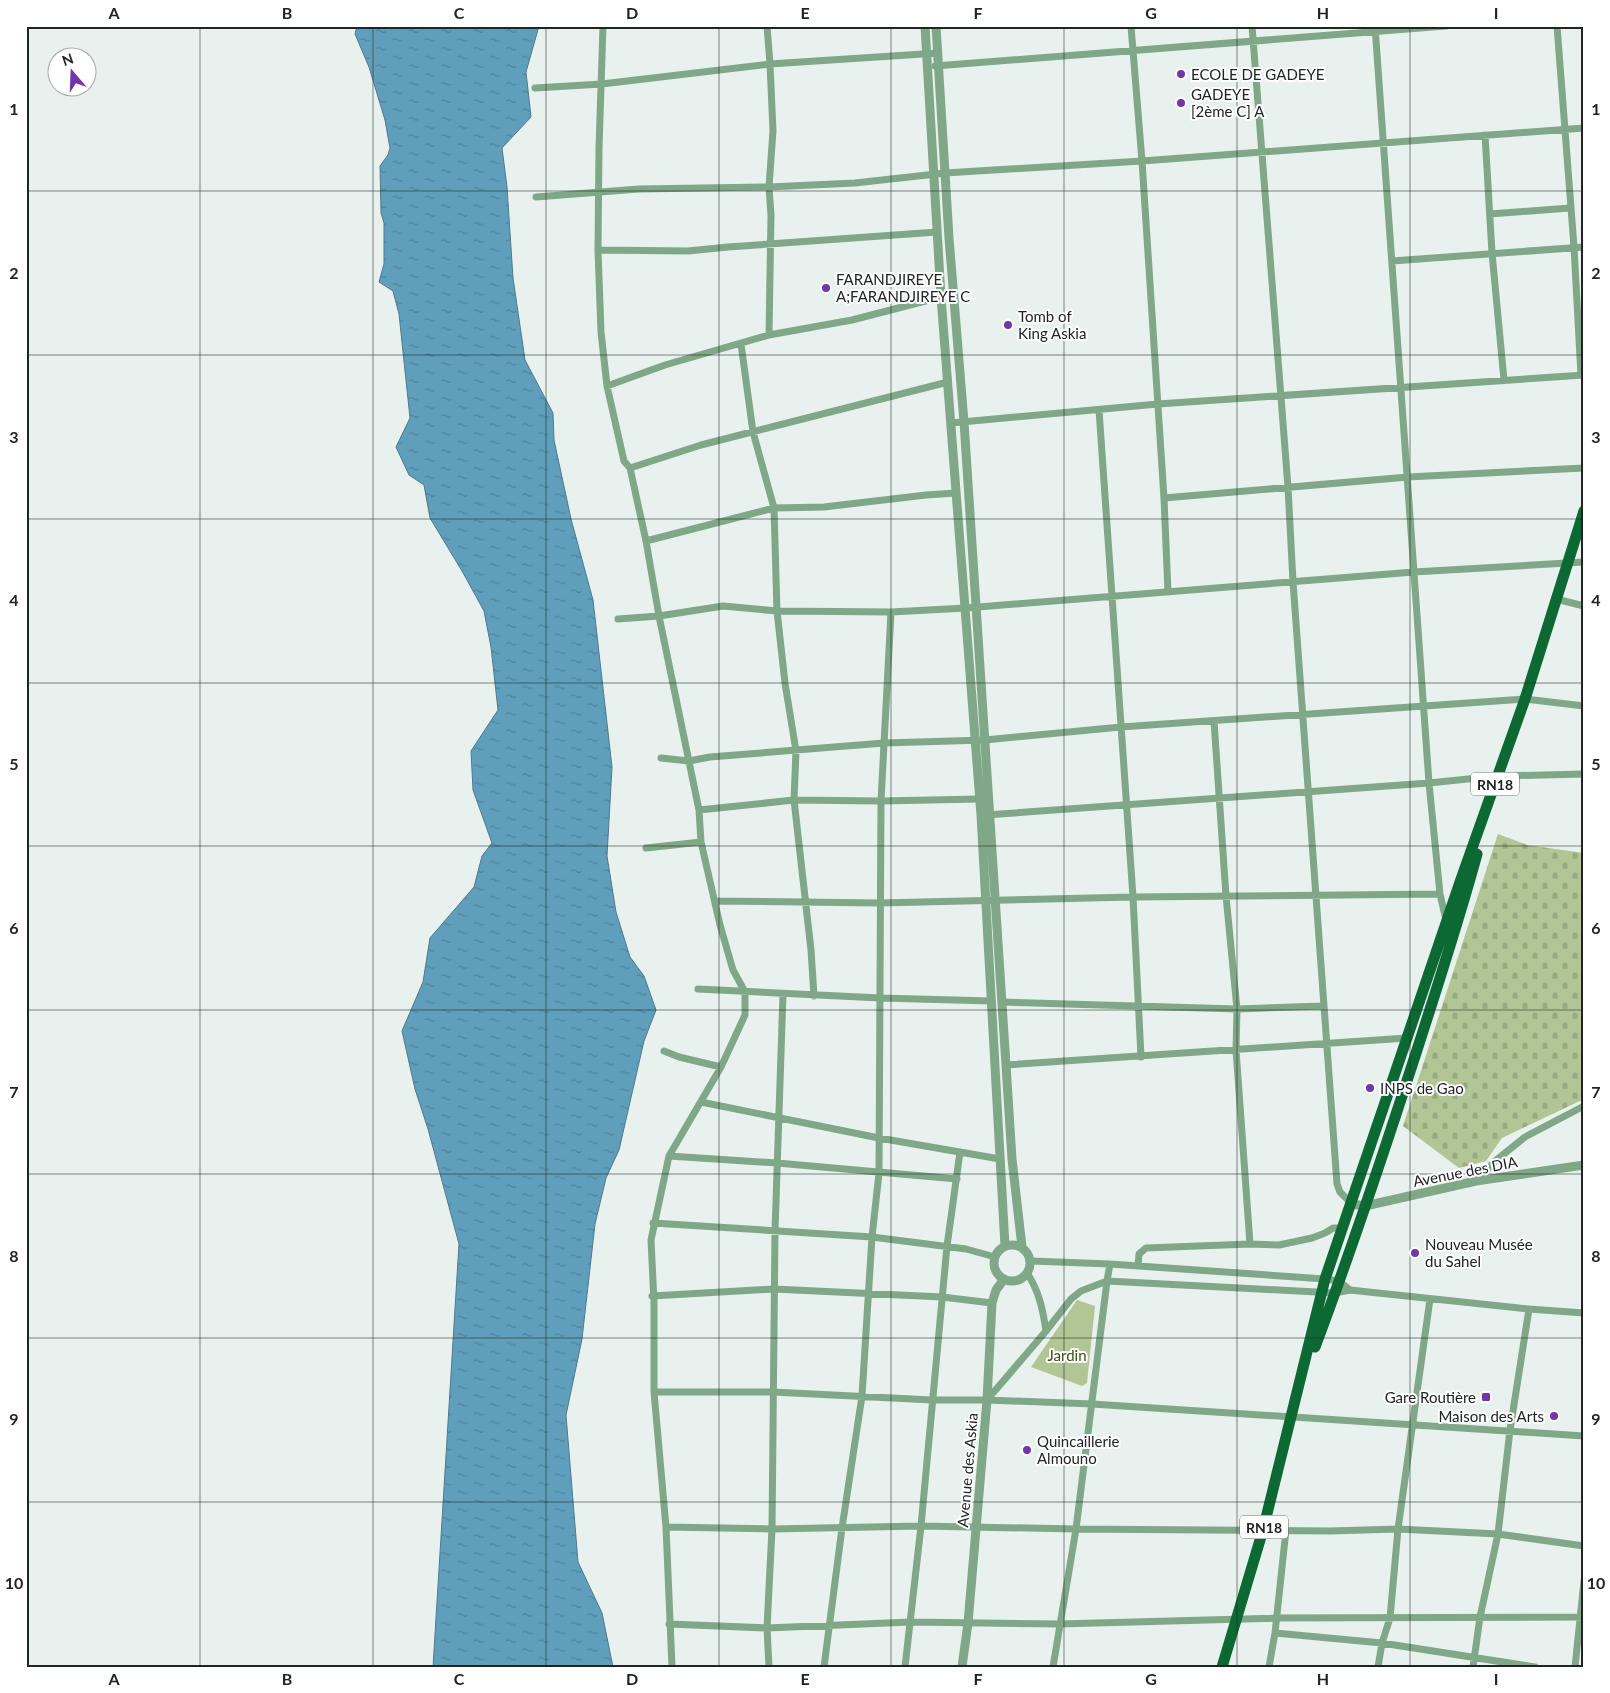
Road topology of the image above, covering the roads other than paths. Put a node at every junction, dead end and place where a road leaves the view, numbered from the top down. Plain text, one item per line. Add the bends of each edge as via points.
1 (603, 26) edge
2 (767, 26) edge
3 (925, 26) edge
4 (936, 26) edge
5 (1131, 26) edge
6 (1252, 26) edge
7 (1446, 26) edge
8 (1558, 26) edge
9 (1375, 29) edge
10 (1253, 41) junction
11 (1132, 50) junction
12 (926, 53) junction
13 (938, 53) junction
14 (770, 64) junction
15 (927, 66) junction
16 (939, 66) junction
17 (602, 84) junction
18 (535, 88) dead end
19 (1584, 128) edge
20 (1565, 129) junction
21 (1485, 135) junction
22 (1384, 143) junction
23 (1262, 152) junction
24 (1142, 161) junction
25 (945, 173) junction
26 (933, 175) junction
27 (769, 187) junction
28 (599, 191) junction
29 (536, 198) dead end
30 (1570, 208) junction
31 (1490, 214) junction
32 (937, 232) junction
33 (770, 245) junction
34 (1584, 247) edge
35 (1574, 248) junction
36 (598, 250) junction
37 (1492, 253) junction
38 (1392, 261) junction
39 (941, 297) junction
40 (769, 335) junction
41 (741, 344) junction
42 (1582, 375) edge
43 (1504, 380) junction
44 (948, 382) junction
45 (607, 386) junction
46 (1401, 388) junction
47 (1281, 397) junction
48 (1158, 404) junction
49 (1100, 410) junction
50 (964, 422) junction
51 (951, 423) junction
52 (753, 432) junction
53 (630, 468) junction
54 (1584, 468) edge
55 (1408, 477) junction
56 (1288, 487) junction
57 (956, 493) junction
58 (1164, 498) junction
59 (774, 508) junction
60 (1584, 511) edge
61 (646, 541) junction
62 (1584, 562) edge
63 (1568, 563) junction
64 (1414, 572) junction
65 (1293, 582) junction
66 (1168, 592) junction
67 (1112, 596) junction
68 (1556, 599) junction
69 (1584, 606) edge
70 (970, 608) junction
71 (778, 611) junction
72 (891, 612) junction
73 (659, 616) junction
74 (618, 619) dead end
75 (1525, 700) junction
76 (1424, 706) junction
77 (1584, 706) edge
78 (1303, 714) junction
79 (1214, 721) junction
80 (1121, 727) junction
81 (980, 740) junction
82 (884, 743) junction
83 (796, 751) junction
84 (662, 758) dead end
85 (689, 761) junction
86 (1584, 774) edge
87 (1498, 776) junction
88 (1429, 783) junction
89 (1309, 792) junction
90 (980, 798) junction
91 (1219, 798) junction
92 (794, 800) junction
93 (881, 801) junction
94 (1127, 804) junction
95 (699, 810) junction
96 (986, 815) junction
97 (700, 842) junction
98 (646, 848) dead end
99 (1440, 894) junction
100 (1316, 895) junction
101 (1226, 896) junction
102 (1133, 897) junction
103 (989, 900) junction
104 (715, 901) junction
105 (804, 902) junction
106 (880, 904) junction
107 (1447, 922) junction
108 (698, 989) dead end
109 (746, 992) junction
110 (783, 994) junction
111 (814, 996) junction
112 (880, 998) junction
113 (992, 1001) junction
114 (1002, 1002) junction
115 (1137, 1006) junction
116 (1324, 1006) junction
117 (1237, 1009) junction
118 (1407, 1038) junction
119 (1327, 1043) junction
120 (1236, 1050) junction
121 (664, 1051) dead end
122 (1140, 1057) junction
123 (1006, 1065) junction
124 (721, 1067) junction
125 (701, 1102) junction
126 (1584, 1106) edge
127 (779, 1118) junction
128 (879, 1138) junction
129 (960, 1152) junction
130 (669, 1156) junction
131 (1000, 1159) junction
132 (777, 1163) junction
133 (1584, 1166) edge
134 (879, 1173) junction
135 (957, 1179) junction
136 (1476, 1181) junction
137 (1352, 1204) junction
138 (1365, 1206) junction
139 (654, 1223) junction
140 (1342, 1228) junction
141 (775, 1231) junction
142 (872, 1237) junction
143 (1250, 1244) junction
144 (947, 1246) junction
145 (1005, 1246) junction
146 (1022, 1247) junction
147 (995, 1257) junction
148 (1031, 1261) junction
149 (1110, 1264) junction
150 (1138, 1266) junction
151 (1027, 1273) junction
152 (1004, 1279) junction
153 (1325, 1279) junction
154 (1106, 1281) junction
155 (1339, 1281) junction
156 (774, 1288) junction
157 (1350, 1290) junction
158 (869, 1292) junction
159 (1321, 1292) junction
160 (1335, 1293) junction
161 (652, 1296) junction
162 (942, 1297) junction
163 (1430, 1299) junction
164 (992, 1303) junction
165 (1529, 1310) junction
166 (1584, 1313) edge
167 (1046, 1331) junction
168 (1300, 1386) junction
169 (654, 1392) junction
170 (773, 1392) junction
171 (862, 1396) junction
172 (932, 1400) junction
173 (987, 1400) junction
174 (1092, 1404) junction
175 (1291, 1418) junction
176 (1413, 1424) junction
177 (1510, 1430) junction
178 (1584, 1436) edge
179 (921, 1526) junction
180 (666, 1527) junction
181 (976, 1527) junction
182 (842, 1528) junction
183 (772, 1529) junction
184 (1076, 1529) junction
185 (1398, 1529) junction
186 (1263, 1530) junction
187 (1286, 1530) junction
188 (1498, 1534) junction
189 (1584, 1546) edge
190 (1584, 1581) edge
191 (1480, 1617) junction
192 (1582, 1617) edge
193 (1277, 1618) junction
194 (1390, 1618) junction
195 (1237, 1619) junction
196 (911, 1622) junction
197 (968, 1623) junction
198 (669, 1624) junction
199 (1059, 1624) junction
200 (829, 1626) junction
201 (767, 1628) junction
202 (1275, 1633) junction
203 (1382, 1643) junction
204 (1474, 1658) junction
205 (672, 1667) edge
206 (769, 1667) edge
207 (824, 1667) edge
208 (906, 1667) edge
209 (962, 1667) edge
210 (1053, 1667) edge
211 (1222, 1667) edge
212 (1269, 1667) edge
213 (1378, 1667) edge
214 (1473, 1667) edge
215 (1535, 1667) edge
216 (1575, 1667) edge

1 - 17 street
2 - 14 street
3 - 12 street
4 - 13 street
5 - 11 street
6 - 10 street
7 - 9 street
8 - 20 street
9 - 10 street
9 - 22 street
10 - 11 street
10 - 23 street
11 - 16 street
11 - 24 street
12 - 13 street
12 - 14 street
12 - 15 street
13 - 16 street
14 - 17 street
14 - 27 street via 772,131
15 - 16 street
15 - 26 street
16 - 25 street
17 - 18 street
17 - 28 street
19 - 20 street
20 - 21 street
20 - 30 street
21 - 22 street
21 - 31 street
22 - 23 street
22 - 38 street
23 - 24 street
23 - 47 street
24 - 25 street
24 - 48 street
25 - 26 street
25 - 50 street
26 - 27 street
26 - 32 street
27 - 28 street
27 - 33 street
28 - 29 street
28 - 36 street
30 - 31 street
30 - 35 street
31 - 37 street
32 - 33 street
32 - 39 street
33 - 36 street via 688,251
33 - 40 street
34 - 35 street
35 - 37 street
35 - 42 street
36 - 45 street
37 - 38 street
37 - 43 street
38 - 46 street
39 - 40 street via 852,320
39 - 44 street
40 - 41 street
41 - 45 street via 665,365
41 - 52 street
42 - 43 street
43 - 46 street
44 - 51 street
44 - 52 street
45 - 53 street via 624,461
46 - 47 street
46 - 55 street
47 - 48 street
47 - 56 street
48 - 49 street
48 - 58 street
49 - 50 street
49 - 67 street
50 - 51 street
50 - 70 street
51 - 57 street
52 - 53 street
52 - 59 street
53 - 61 street
54 - 55 street
55 - 56 street
55 - 64 street
56 - 58 street
56 - 65 street
57 - 59 street via 824,507
57 - 70 street
58 - 66 street
59 - 61 street
59 - 71 street
60 - 63 main road, RN18
61 - 73 street
62 - 63 street
63 - 64 street
63 - 68 main road, RN18
64 - 65 street
64 - 76 street
65 - 66 street
65 - 78 street
66 - 67 street
67 - 70 street
67 - 80 street
68 - 69 street
68 - 75 main road, RN18
70 - 72 street
70 - 81 street
71 - 72 street
71 - 73 street via 723,606
71 - 83 street
72 - 82 street
73 - 74 street
73 - 85 street
75 - 76 street
75 - 77 street
75 - 87 main road, RN18
76 - 78 street
76 - 88 street
78 - 79 street
78 - 89 street
79 - 80 street
79 - 91 street
80 - 81 street
80 - 94 street
81 - 82 street
81 - 90 street
81 - 96 street
82 - 83 street
82 - 93 street
83 - 85 street
83 - 92 street
84 - 85 street
85 - 95 street
86 - 87 street
87 - 88 street
87 - 107 main road, RN18
87 - 138 main road, RN18 via 1461,913
88 - 89 street
88 - 99 street
89 - 91 street
89 - 100 street
90 - 93 street
90 - 96 street
91 - 94 street
91 - 101 street
92 - 93 street
92 - 95 street
92 - 105 street
93 - 106 street
94 - 96 street
94 - 102 street
95 - 97 street
96 - 103 street
97 - 98 street
97 - 104 street
99 - 100 street
99 - 107 street
100 - 101 street
100 - 116 street
101 - 102 street
101 - 117 street
102 - 103 street
102 - 115 street
103 - 106 street
103 - 113 street
103 - 114 street
104 - 105 street
104 - 109 street via 733,970
105 - 106 street
105 - 111 street
106 - 112 street
107 - 118 main road, RN18
108 - 109 street
109 - 110 street
109 - 124 street via 745,1015
110 - 111 street
110 - 127 street
111 - 112 street
112 - 113 street
112 - 128 street
113 - 131 street
114 - 115 street
114 - 123 street
115 - 117 street
115 - 122 street
116 - 117 street
116 - 119 street
117 - 120 street
118 - 119 street
118 - 137 main road, RN18
119 - 120 street
119 - 137 street via 1336,1184
120 - 122 street
120 - 143 street
121 - 124 street
122 - 123 street
123 - 146 street
124 - 125 street
125 - 127 street
125 - 130 street
126 - 136 street via 1525,1137 1494,1161
127 - 128 street
127 - 132 street
128 - 129 street
128 - 134 street
129 - 131 street
129 - 135 street
130 - 132 street
130 - 139 street
131 - 145 street
132 - 134 street
132 - 141 street
133 - 136 street, Avenue des DIA
134 - 135 street
134 - 142 street
135 - 144 street
136 - 138 street, Avenue des DIA
137 - 138 street, Avenue des DIA
137 - 140 main road, RN18
138 - 155 main road, RN18
139 - 141 street
139 - 161 street via 650,1240
140 - 143 street via 1280,1245
140 - 153 main road, RN18
141 - 142 street
141 - 156 street
142 - 144 street
142 - 158 street
143 - 150 street via 1146,1248 1139,1254
144 - 147 street
144 - 162 street
145 - 146 street
145 - 147 street
146 - 148 street
147 - 152 street via 995,1270
148 - 149 street
148 - 151 street
149 - 150 street
149 - 154 street
150 - 153 street
151 - 152 street via 1017,1281
151 - 167 street via 1042,1304
152 - 164 street, Avenue des Askia
153 - 155 street
153 - 159 main road, RN18
154 - 159 street
154 - 167 street via 1081,1291 1071,1299
154 - 174 street
155 - 157 street
155 - 160 main road, RN18
156 - 158 street
156 - 161 street
156 - 170 street
157 - 160 street
157 - 163 street
158 - 162 street
158 - 171 street
159 - 160 street
159 - 168 main road, RN18
160 - 168 main road, RN18
161 - 169 street
162 - 164 street
162 - 172 street
163 - 165 street
163 - 176 street
164 - 173 street, Avenue des Askia
165 - 166 street
165 - 177 street
167 - 173 street
168 - 175 main road, RN18
169 - 170 street
169 - 180 street
170 - 171 street
170 - 183 street
171 - 172 street
171 - 182 street
172 - 173 street
172 - 179 street
173 - 174 street
173 - 181 street, Avenue des Askia
174 - 175 street
174 - 184 street
175 - 176 street
175 - 186 main road, RN18
176 - 177 street
176 - 185 street
177 - 178 street
177 - 188 street
179 - 181 street
179 - 182 street
179 - 196 street
180 - 183 street
180 - 198 street
181 - 184 street
181 - 197 street, Avenue des Askia
182 - 183 street
182 - 200 street
183 - 201 street
184 - 186 street
184 - 199 street
185 - 187 street
185 - 188 street
185 - 194 street
186 - 187 street
186 - 195 main road, RN18
187 - 193 street
188 - 189 street
188 - 191 street
190 - 192 street
191 - 192 street
191 - 194 street
191 - 204 street
192 - 216 street
193 - 194 street
193 - 195 street
193 - 202 street
194 - 203 street
195 - 199 street
195 - 211 main road, RN18
196 - 197 street
196 - 200 street
196 - 208 street
197 - 199 street
197 - 209 street, Avenue des Askia
198 - 201 street
198 - 205 street
199 - 210 street
200 - 201 street
200 - 207 street
201 - 206 street
202 - 203 street
202 - 212 street
203 - 204 street
203 - 213 street
204 - 214 street
204 - 215 street

